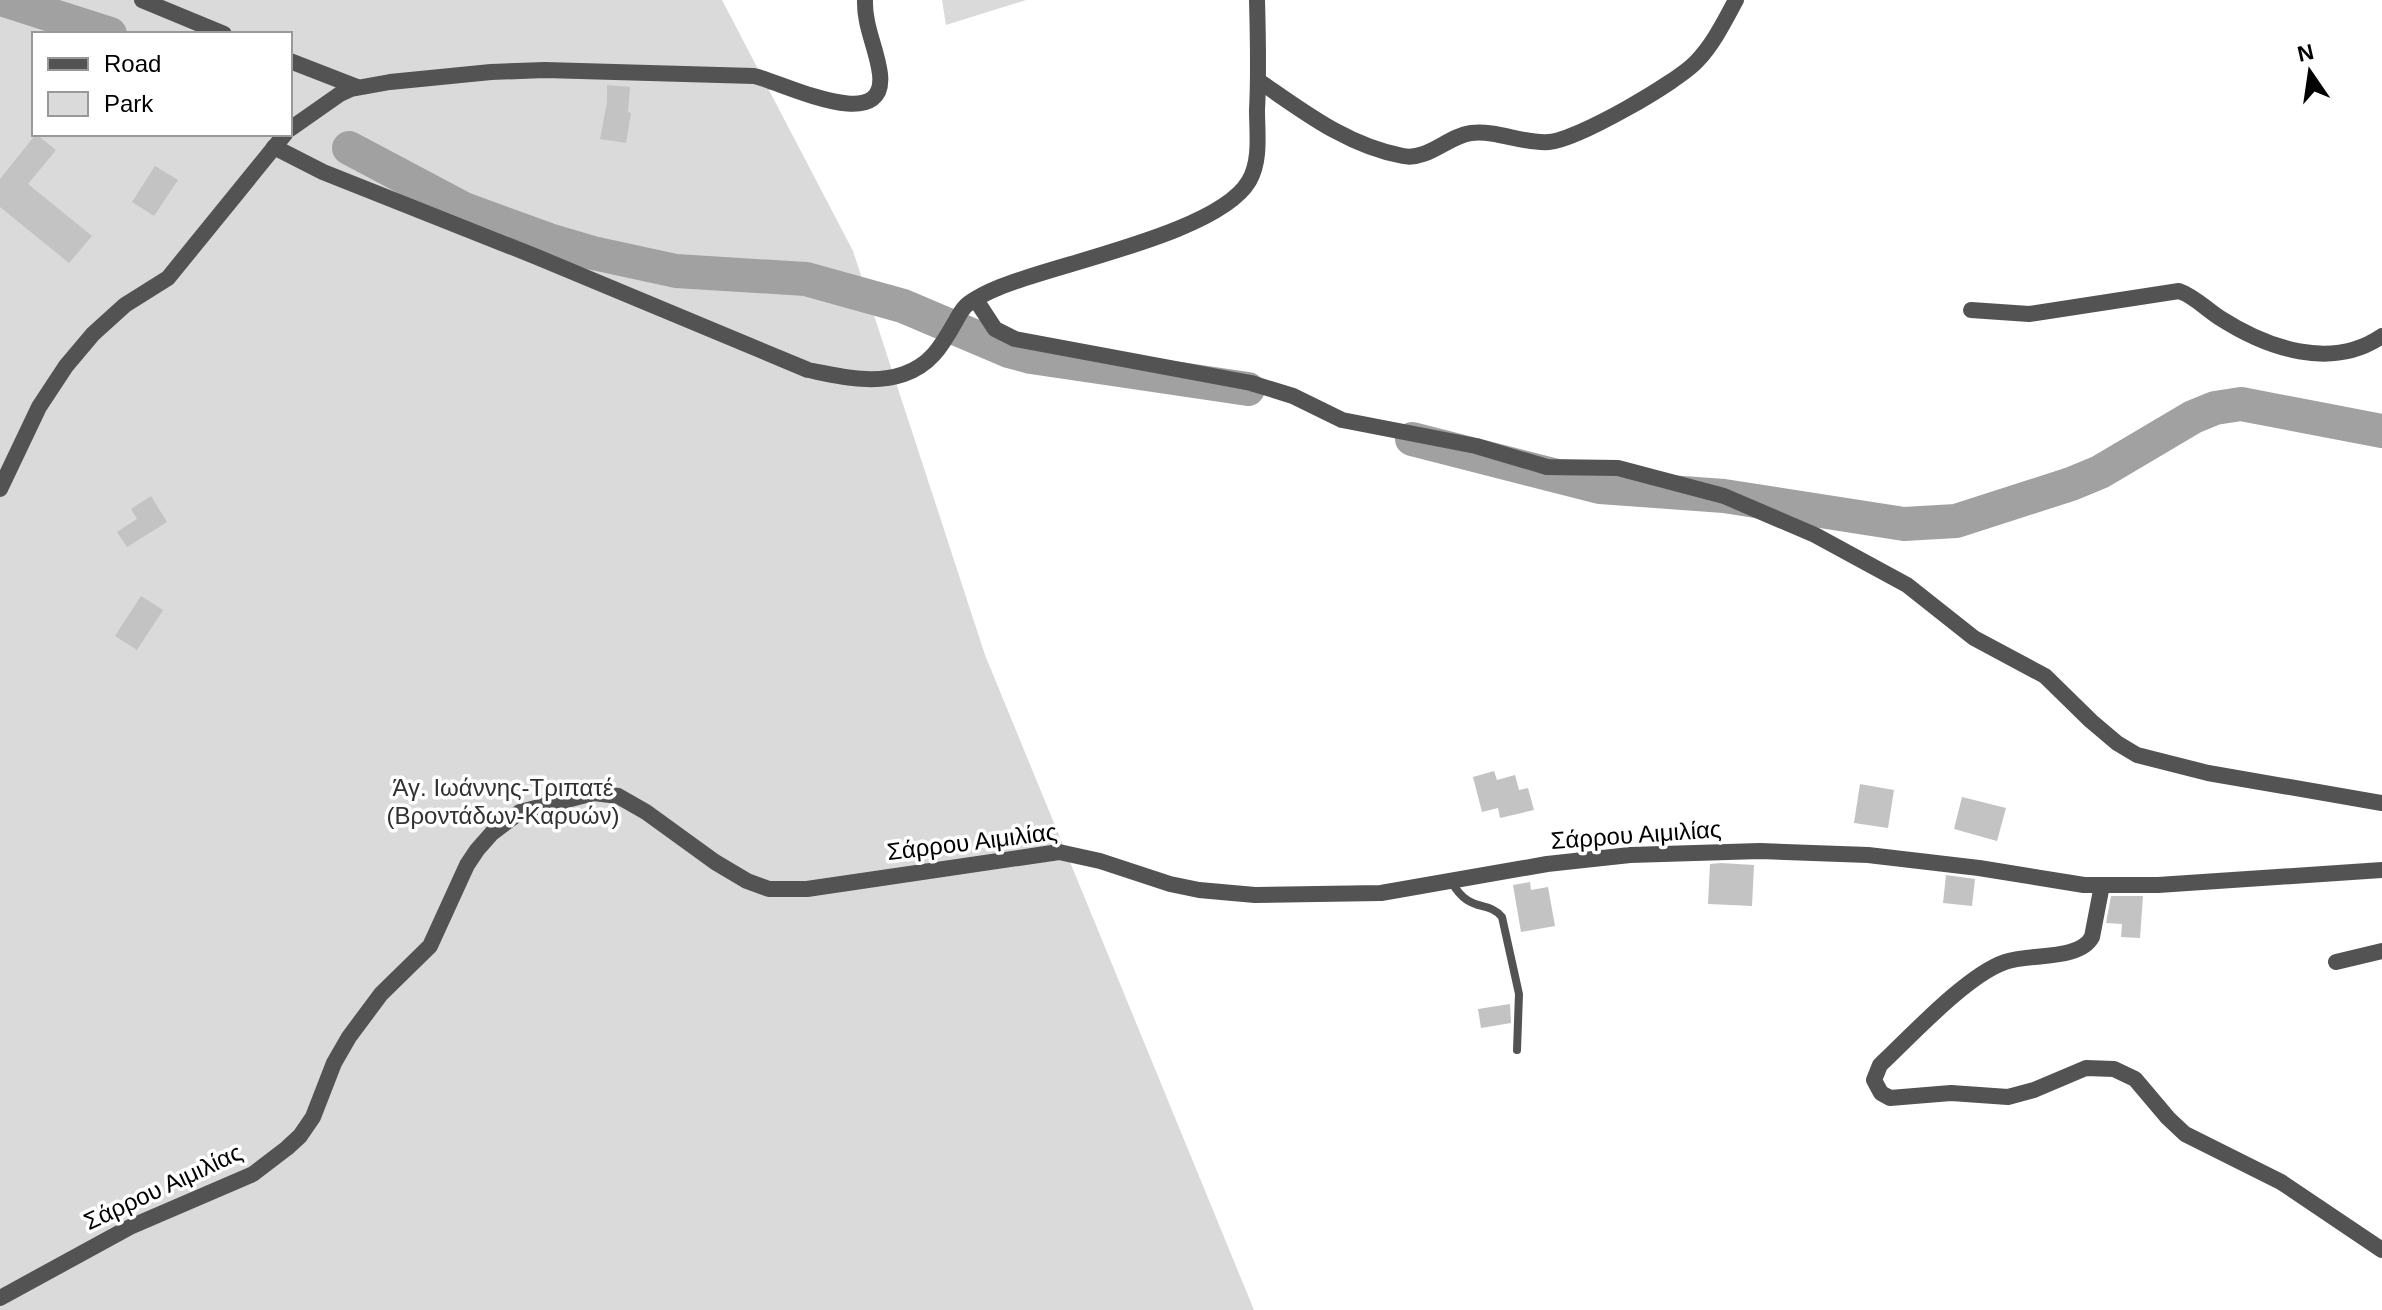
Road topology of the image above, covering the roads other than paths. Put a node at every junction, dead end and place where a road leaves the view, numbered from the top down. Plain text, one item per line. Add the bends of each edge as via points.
1 (142, 0) edge
2 (865, 0) edge
3 (1257, 0) edge
4 (1736, 0) edge
5 (219, 32) edge
6 (292, 62) edge
7 (1259, 81) junction
8 (357, 87) junction
9 (292, 128) edge
10 (279, 140) edge
11 (976, 300) junction
12 (1971, 310) dead end
13 (2382, 336) edge
14 (0, 489) edge
15 (2382, 803) edge
16 (2382, 870) edge
17 (1451, 881) junction
18 (2102, 885) junction
19 (2382, 951) edge
20 (2336, 962) dead end
21 (1517, 1050) dead end
22 (2382, 1250) edge
23 (0, 1298) edge

1 - 5 street
2 - 8 street via 880,87 856,105 754,76 545,70
3 - 7 street
4 - 7 street via 1714,40 1686,72 1587,131 1559,141 1471,133 1424,153 1386,153 1340,135
6 - 8 street
7 - 11 street via 1254,169 1229,203 1157,237 1036,273
8 - 9 street
10 - 11 street via 323,172 808,370 892,378 915,370 940,351 961,311
10 - 14 street via 168,278 125,305 66,366 39,407
11 - 15 street via 995,329 1015,339 1251,383 1342,420 1476,446 1547,467 1618,468 1724,496 1815,535 1907,585 1974,638 2045,676 2091,721 2137,755 2208,773
12 - 13 street via 2029,314 2179,291 2256,339 2284,349 2343,352
16 - 18 street, Σάρρου Αιμιλίας
17 - 18 street, Σάρρου Αιμιλίας via 1630,855 1760,851 1868,855
17 - 21 lane via 1465,901 1502,917 1519,994
17 - 23 street, Σάρρου Αιμιλίας via 1381,893 1224,893 1170,884 1059,852 780,890 732,872 618,796 594,793 532,808 511,817 477,850 430,946 381,994 349,1037 313,1117 287,1148 253,1174 130,1227
18 - 22 street via 2088,944 2074,952 1989,968 1880,1065 1876,1087 1890,1098 1951,1093 2008,1097 2086,1068 2114,1069 2135,1079 2185,1134 2281,1182
19 - 20 street

